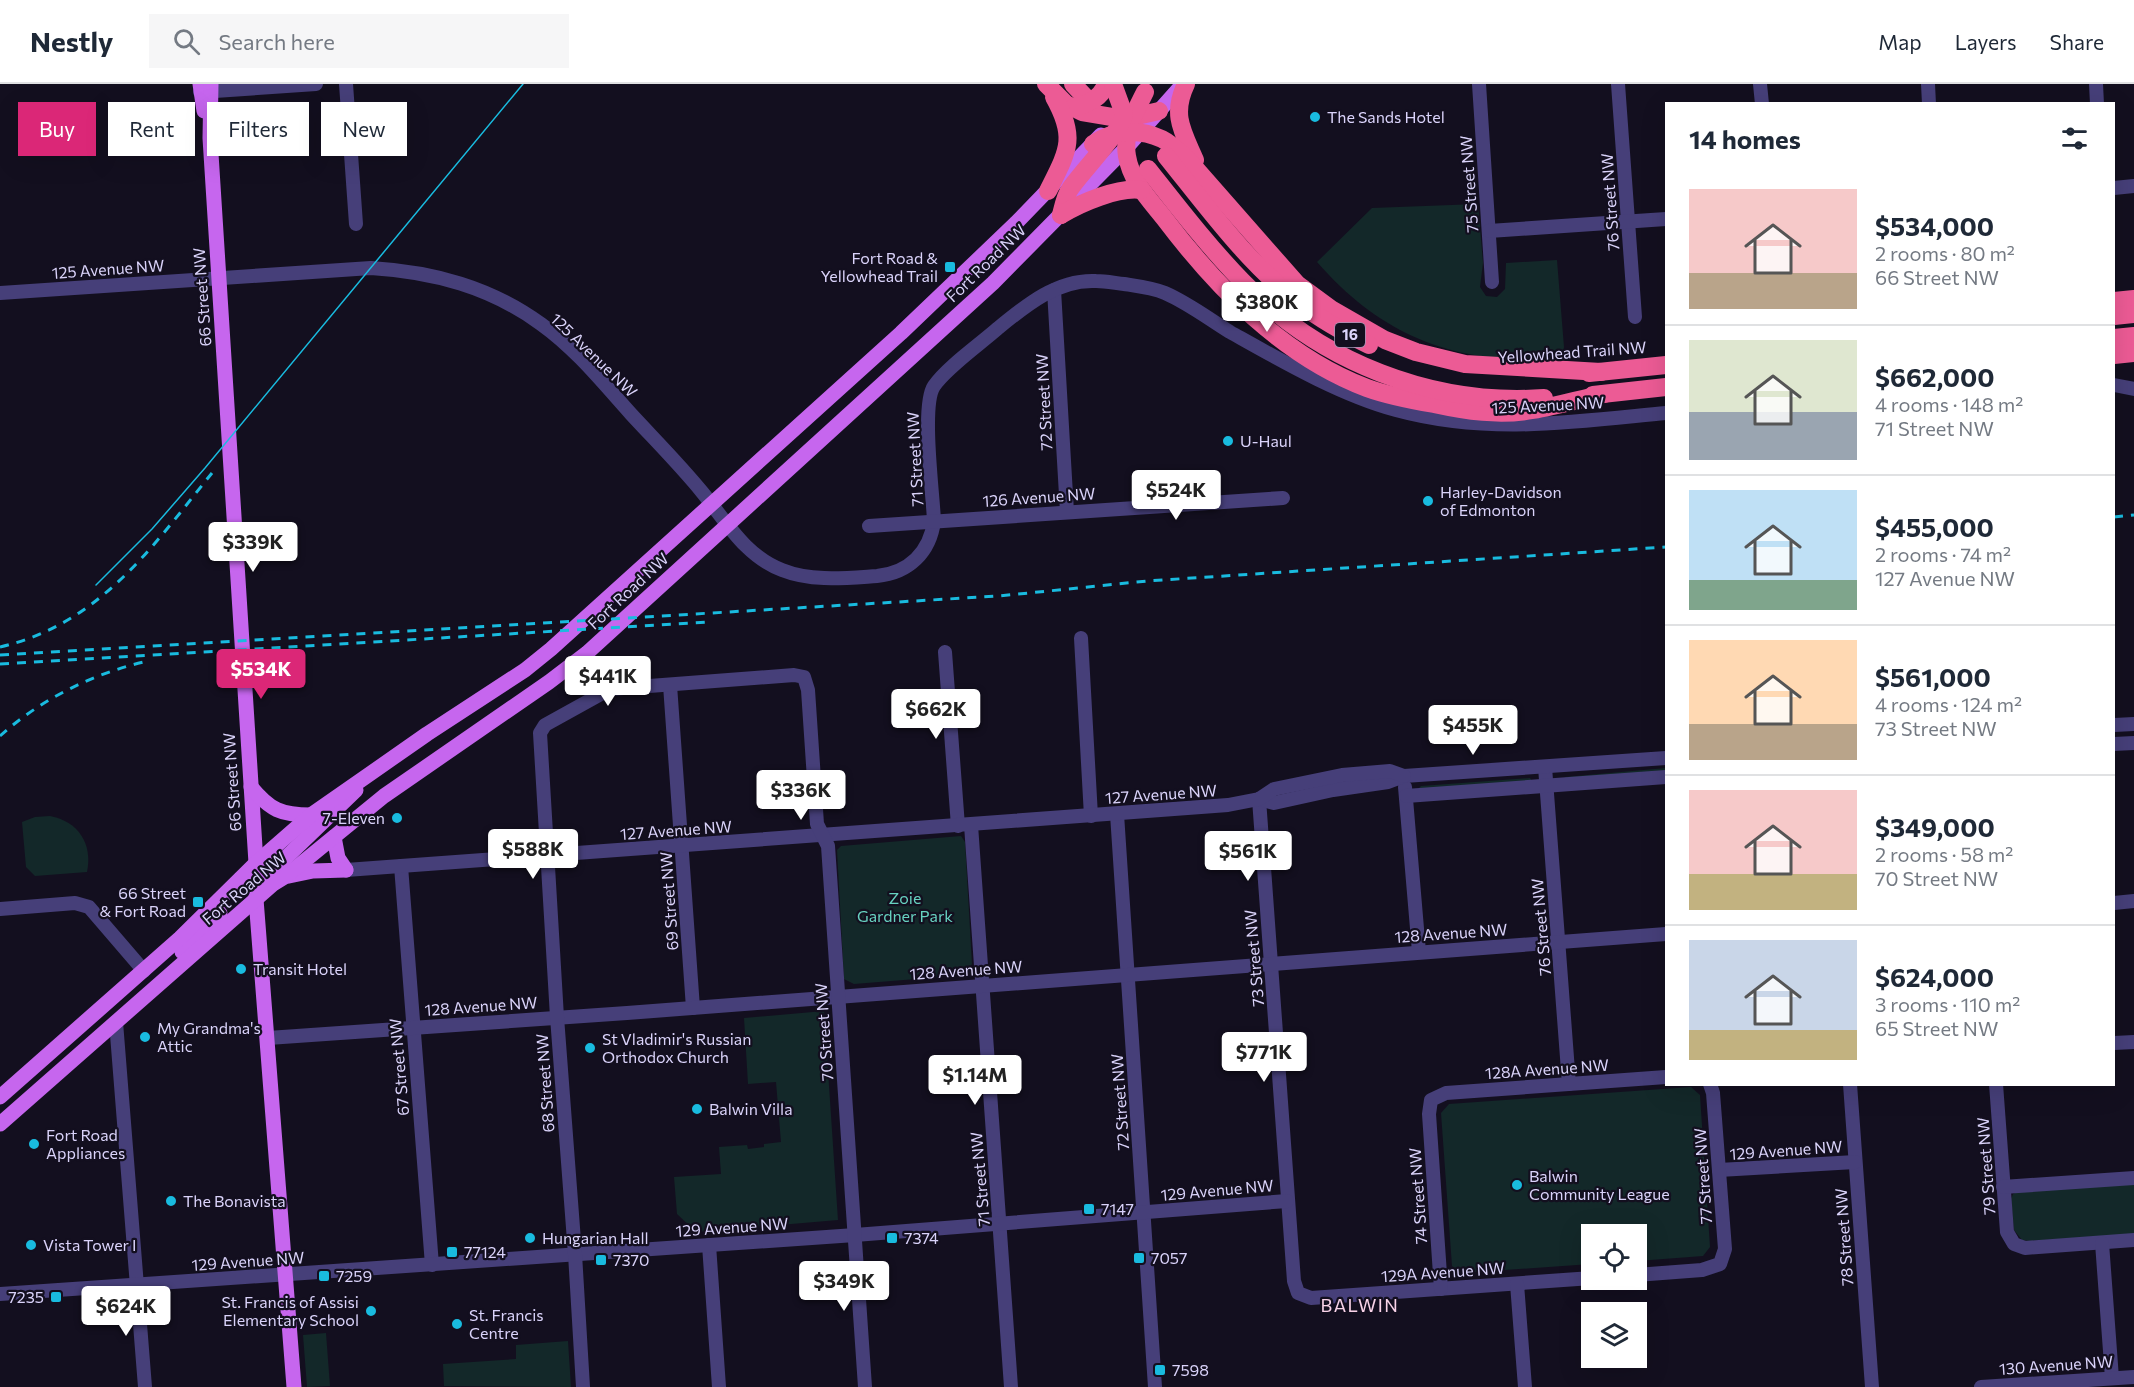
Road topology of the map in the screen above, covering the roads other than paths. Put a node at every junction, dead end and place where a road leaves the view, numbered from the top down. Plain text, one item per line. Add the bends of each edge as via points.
1 (316, 84) edge
2 (346, 84) edge
3 (1072, 84) edge
4 (1106, 84) edge
5 (1113, 84) edge
6 (1185, 84) edge
7 (1479, 84) edge
8 (1618, 84) edge
9 (1760, 84) edge
10 (1928, 84) edge
11 (2096, 84) edge
12 (1048, 86) edge
13 (206, 88) edge
14 (1149, 88) edge
15 (1762, 102) edge
16 (1929, 102) edge
17 (2097, 102) edge
18 (1080, 104) junction
19 (1159, 111) joint
20 (1126, 127) junction
21 (1093, 144) joint
22 (1166, 156) dead end
23 (1188, 160) junction
24 (1148, 169) dead end
25 (1206, 180) junction
26 (2134, 186) edge
27 (2115, 188) edge
28 (1141, 190) junction
29 (1048, 191) junction
30 (1061, 215) junction
31 (1665, 219) edge
32 (1628, 222) junction
33 (356, 224) dead end
34 (1489, 231) junction
35 (219, 278) junction
36 (1492, 282) dead end
37 (1054, 290) junction
38 (0, 293) edge
39 (2134, 299) edge
40 (2115, 301) edge
41 (2134, 314) edge
42 (2115, 316) edge
43 (1635, 317) dead end
44 (2134, 336) edge
45 (2115, 338) edge
46 (2134, 353) edge
47 (2115, 355) edge
48 (1665, 365) edge
49 (1601, 372) junction
50 (2115, 385) edge
51 (1665, 387) edge
52 (2134, 389) edge
53 (1604, 394) junction
54 (930, 396) joint
55 (1665, 413) edge
56 (1283, 498) dead end
57 (711, 504) junction
58 (1067, 512) junction
59 (934, 521) junction
60 (727, 525) junction
61 (869, 526) dead end
62 (1081, 638) dead end
63 (945, 652) dead end
64 (670, 685) junction
65 (2134, 724) edge
66 (2115, 725) edge
67 (2134, 743) edge
68 (2115, 744) edge
69 (1665, 758) edge
70 (1545, 767) junction
71 (373, 773) junction
72 (1404, 776) junction
73 (1665, 777) edge
74 (1546, 785) junction
75 (251, 787) junction
76 (1406, 796) junction
77 (1259, 799) junction
78 (1117, 814) junction
79 (311, 815) junction
80 (1091, 816) junction
81 (965, 825) junction
82 (823, 836) junction
83 (334, 837) junction
84 (682, 846) junction
85 (547, 855) junction
86 (256, 862) junction
87 (401, 866) junction
88 (346, 870) junction
89 (286, 876) junction
90 (256, 899) junction
91 (2134, 901) edge
92 (2115, 903) edge
93 (0, 909) edge
94 (1665, 934) edge
95 (1559, 942) junction
96 (1419, 952) junction
97 (1271, 964) junction
98 (144, 971) junction
99 (1128, 974) junction
100 (982, 986) junction
101 (153, 990) junction
102 (838, 996) junction
103 (693, 1008) junction
104 (556, 1017) junction
105 (117, 1022) junction
106 (413, 1028) junction
107 (268, 1038) junction
108 (2134, 1042) edge
109 (2115, 1043) edge
110 (1665, 1077) edge
111 (1569, 1084) junction
112 (1711, 1086) edge
113 (1850, 1086) edge
114 (1996, 1086) edge
115 (0, 1097) edge
116 (1431, 1100) joint
117 (0, 1124) edge
118 (1856, 1162) junction
119 (1719, 1170) junction
120 (2134, 1178) edge
121 (2003, 1187) junction
122 (1287, 1200) junction
123 (1145, 1212) junction
124 (1000, 1223) junction
125 (855, 1235) junction
126 (2134, 1240) edge
127 (2102, 1243) junction
128 (709, 1245) junction
129 (575, 1254) junction
130 (432, 1265) junction
131 (287, 1274) junction
132 (1647, 1274) edge
133 (1581, 1279) edge
134 (1517, 1284) junction
135 (138, 1285) junction
136 (1441, 1289) junction
137 (1298, 1293) joint
138 (0, 1294) edge
139 (2134, 1377) edge
140 (2112, 1378) junction
141 (145, 1387) edge
142 (294, 1387) edge
143 (583, 1387) edge
144 (719, 1387) edge
145 (865, 1387) edge
146 (1011, 1387) edge
147 (1155, 1387) edge
148 (1525, 1387) edge
149 (1872, 1387) edge
150 (1981, 1387) edge

1 - 13 street
2 - 33 street
3 - 18 highway
4 - 18 highway via 1096,99
5 - 20 highway
6 - 19 main road
6 - 25 highway via 1179,97 1180,127
7 - 34 street, 75 Street NW
8 - 32 street, 76 Street NW
9 - 15 street
10 - 16 street
11 - 17 street
12 - 18 highway
12 - 29 highway via 1065,120 1068,141
13 - 35 main road, 66 Street NW
14 - 20 highway
18 - 20 highway via 1088,113
19 - 20 highway
20 - 21 highway
20 - 23 highway via 1160,138
20 - 28 highway via 1131,169
20 - 30 highway via 1086,167 1068,192
21 - 29 main road, Fort Road NW
22 - 49 highway, Yellowhead Trail NW / 16 via 1272,280 1326,322 1368,344 1464,374 1519,378
23 - 25 highway
23 - 28 highway via 1168,151 1150,157 1142,167
24 - 53 highway, 16 via 1242,281 1286,321 1338,354 1397,380 1452,394 1536,399
25 - 49 highway via 1297,284 1331,309 1385,339 1416,352 1465,364
26 - 27 street
28 - 30 highway via 1121,191
28 - 53 highway via 1217,283 1251,314 1322,366 1368,388 1460,410 1493,413 1532,411
29 - 57 main road, Fort Road NW via 888,346
30 - 60 main road, Fort Road NW via 974,301
31 - 32 street
32 - 34 street
32 - 43 street, 76 Street NW
34 - 36 street, 75 Street NW
35 - 38 street, 125 Avenue NW
35 - 57 street, 125 Avenue NW via 354,268 395,269 453,280 487,293 532,318 566,346
35 - 75 main road, 66 Street NW
37 - 54 street, 125 Avenue NW via 1025,306 978,346 939,380
37 - 55 street, 125 Avenue NW via 1094,281 1164,292 1332,386 1417,416 1500,426
37 - 58 street, 72 Street NW
39 - 40 highway
41 - 42 highway
44 - 45 highway
46 - 47 highway
48 - 49 highway, Yellowhead Trail NW / 16
50 - 52 street
51 - 53 highway, 16
54 - 59 street, 71 Street NW
56 - 58 street, 126 Avenue NW
57 - 60 street, 125 Avenue NW
57 - 71 main road, Fort Road NW via 525,670
58 - 59 street, 126 Avenue NW
59 - 60 street, 125 Avenue NW via 928,544 908,565 880,575 828,578 794,574 773,566 748,549
59 - 61 street, 126 Avenue NW
60 - 83 main road, Fort Road NW via 571,666 384,796
62 - 80 street
63 - 81 street, 71 Street NW
64 - 82 street, 70 Street NW via 804,677 818,824
64 - 84 street, 69 Street NW
64 - 85 street, 68 Street NW via 610,689 545,725 539,741
65 - 66 street
67 - 68 street
69 - 70 street, 127 Avenue NW
70 - 72 street, 127 Avenue NW
70 - 74 street, 76 Street NW
71 - 79 main road, Fort Road NW
71 - 90 main road via 271,872
72 - 76 street
72 - 77 street, 127 Avenue NW via 1390,771 1342,775 1274,789
73 - 74 street
74 - 76 street
74 - 95 street, 76 Street NW
75 - 79 main road via 266,804 279,811
75 - 86 main road, 66 Street NW
76 - 96 street
77 - 78 street, 127 Avenue NW
77 - 97 street, 73 Street NW
78 - 80 street, 127 Avenue NW
78 - 99 street, 72 Street NW
79 - 86 main road, Fort Road NW
80 - 81 street, 127 Avenue NW
81 - 82 street, 127 Avenue NW
81 - 100 street, 71 Street NW
82 - 84 street, 127 Avenue NW
82 - 102 street, 70 Street NW via 828,846
83 - 88 main road via 338,858
83 - 89 main road, Fort Road NW
84 - 85 street, 127 Avenue NW
84 - 103 street, 69 Street NW
85 - 87 street, 127 Avenue NW
85 - 104 street, 68 Street NW
86 - 90 main road, 66 Street NW
86 - 98 main road, Fort Road NW
86 - 101 main road via 241,888 173,962
87 - 88 street, 127 Avenue NW
87 - 106 street, 67 Street NW
88 - 89 main road
89 - 90 main road, Fort Road NW
90 - 101 main road, Fort Road NW
90 - 107 main road, 66 Street NW
91 - 92 street
93 - 98 street via 75,903 89,907
94 - 95 street, 128 Avenue NW
95 - 96 street, 128 Avenue NW
95 - 111 street, 76 Street NW
96 - 97 street, 128 Avenue NW
97 - 99 street, 128 Avenue NW
97 - 122 street, 73 Street NW
98 - 115 main road, Fort Road NW
99 - 100 street, 128 Avenue NW
99 - 123 street, 72 Street NW
100 - 102 street, 128 Avenue NW
100 - 124 street, 71 Street NW
101 - 105 main road, Fort Road NW
102 - 103 street, 128 Avenue NW
102 - 125 street, 70 Street NW
103 - 104 street, 128 Avenue NW
104 - 106 street, 128 Avenue NW
104 - 129 street, 68 Street NW
105 - 117 main road, Fort Road NW
105 - 135 street
106 - 107 street, 128 Avenue NW
106 - 130 street, 67 Street NW
107 - 131 main road, 66 Street NW
108 - 109 street
110 - 111 street, 128A Avenue NW
111 - 116 street, 128A Avenue NW via 1446,1093
112 - 119 street, 77 Street NW
113 - 118 street, 78 Street NW
114 - 121 street, 79 Street NW
116 - 136 street, 74 Street NW
118 - 119 street, 129 Avenue NW
118 - 149 street, 78 Street NW
119 - 132 street, 77 Street NW via 1725,1249 1720,1264 1702,1270
120 - 121 street
121 - 127 street, 79 Street NW via 2007,1232 2014,1244 2025,1248
122 - 123 street, 129 Avenue NW
122 - 137 street, 73 Street NW
123 - 124 street, 129 Avenue NW
123 - 147 street, 72 Street NW
124 - 125 street, 129 Avenue NW
124 - 146 street, 71 Street NW
125 - 128 street, 129 Avenue NW
125 - 145 street, 70 Street NW
126 - 127 street
127 - 140 street
128 - 129 street, 129 Avenue NW
128 - 144 street
129 - 130 street, 129 Avenue NW
129 - 143 street, 68 Street NW
130 - 131 street, 129 Avenue NW
131 - 135 street, 129 Avenue NW
131 - 142 main road, 66 Street NW
133 - 134 street, 129A Avenue NW
134 - 136 street, 129A Avenue NW
134 - 148 street
135 - 138 street, 129 Avenue NW
135 - 141 street
136 - 137 street, 129A Avenue NW via 1311,1298
139 - 140 street, 130 Avenue NW
140 - 150 street, 130 Avenue NW

